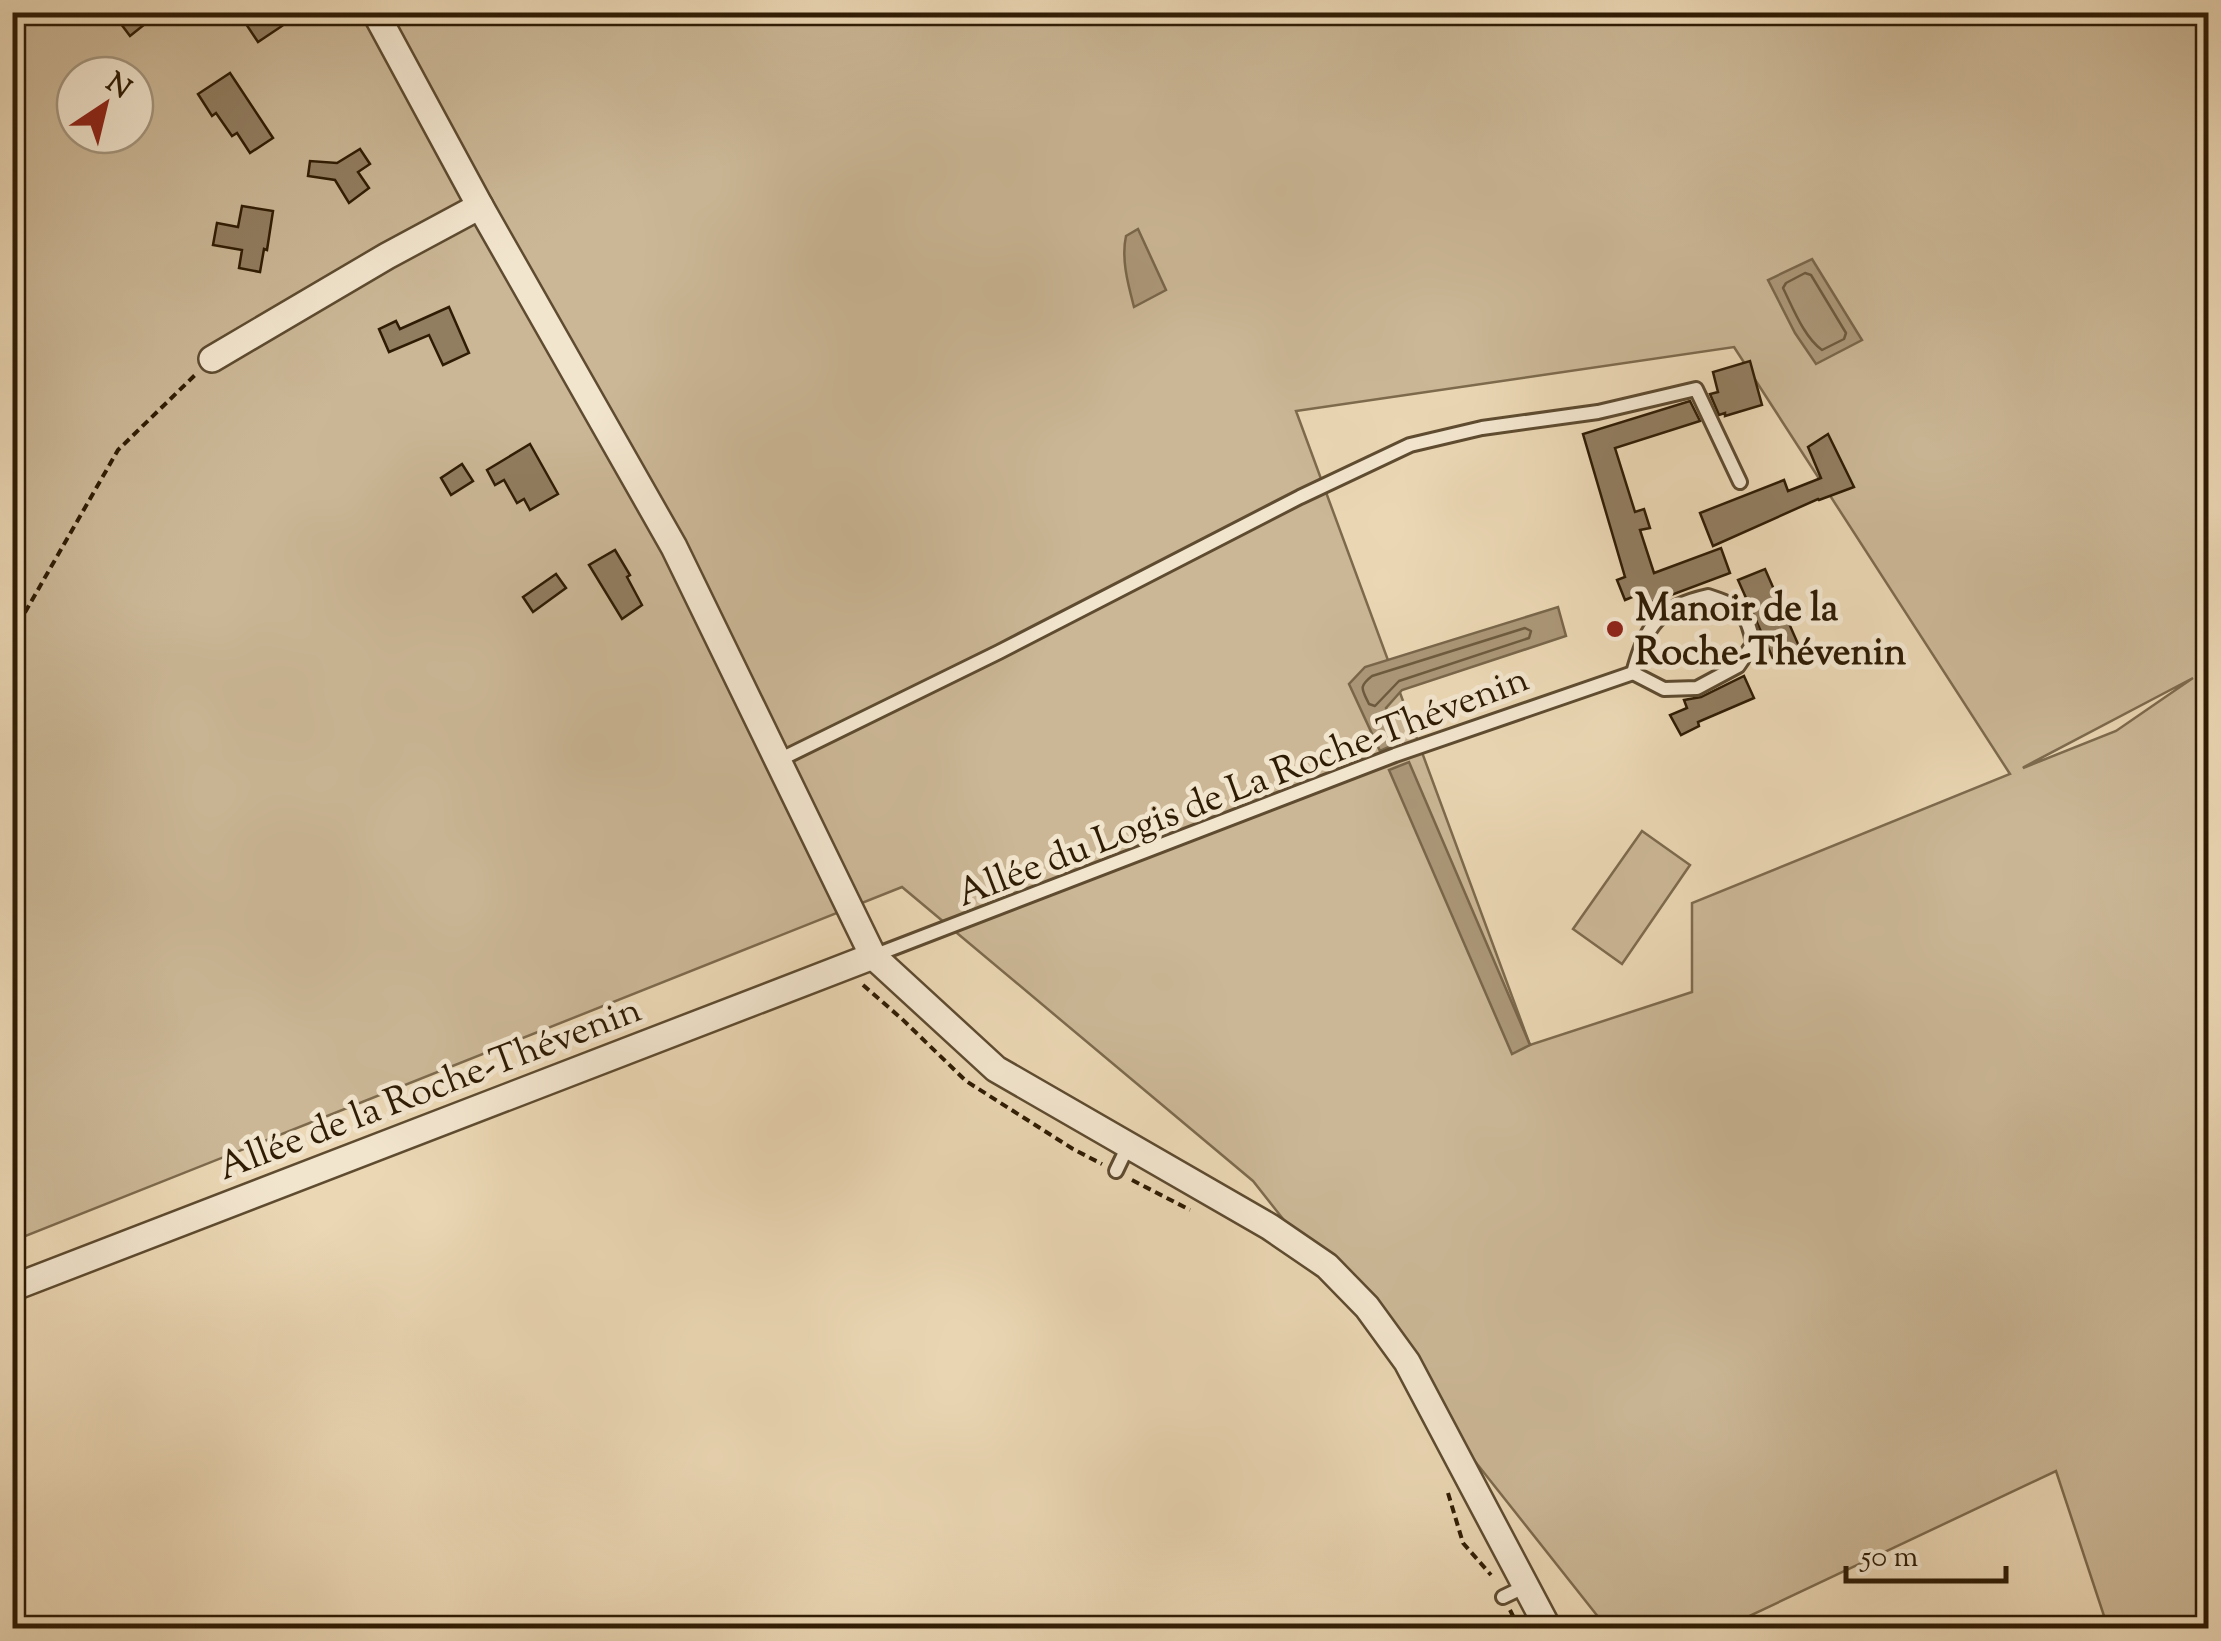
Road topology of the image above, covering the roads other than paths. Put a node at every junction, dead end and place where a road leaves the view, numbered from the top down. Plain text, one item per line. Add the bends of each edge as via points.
1 (375, 12) edge
2 (480, 206) junction
3 (212, 358) road end
4 (1740, 482) dead end
5 (1634, 673) junction
6 (777, 761) junction
7 (872, 956) junction
8 (1128, 1146) junction
9 (1116, 1171) road end
10 (12, 1288) edge
11 (1548, 1628) edge

1 - 2 street
2 - 3 street
2 - 6 street via 674,548
4 - 6 lane via 1696,389 1410,445
5 - 5 lane via 1648,628 1685,601 1708,596 1750,620 1753,644 1738,666 1696,688 1664,689
5 - 7 lane, Allée du Logis de La Roche-Thévenin via 1394,755
6 - 7 street
7 - 8 street via 996,1069
7 - 10 street, Allée de la Roche-Thévenin
8 - 9 lane
8 - 11 street via 1270,1227 1327,1266 1367,1306 1408,1362 1515,1592

